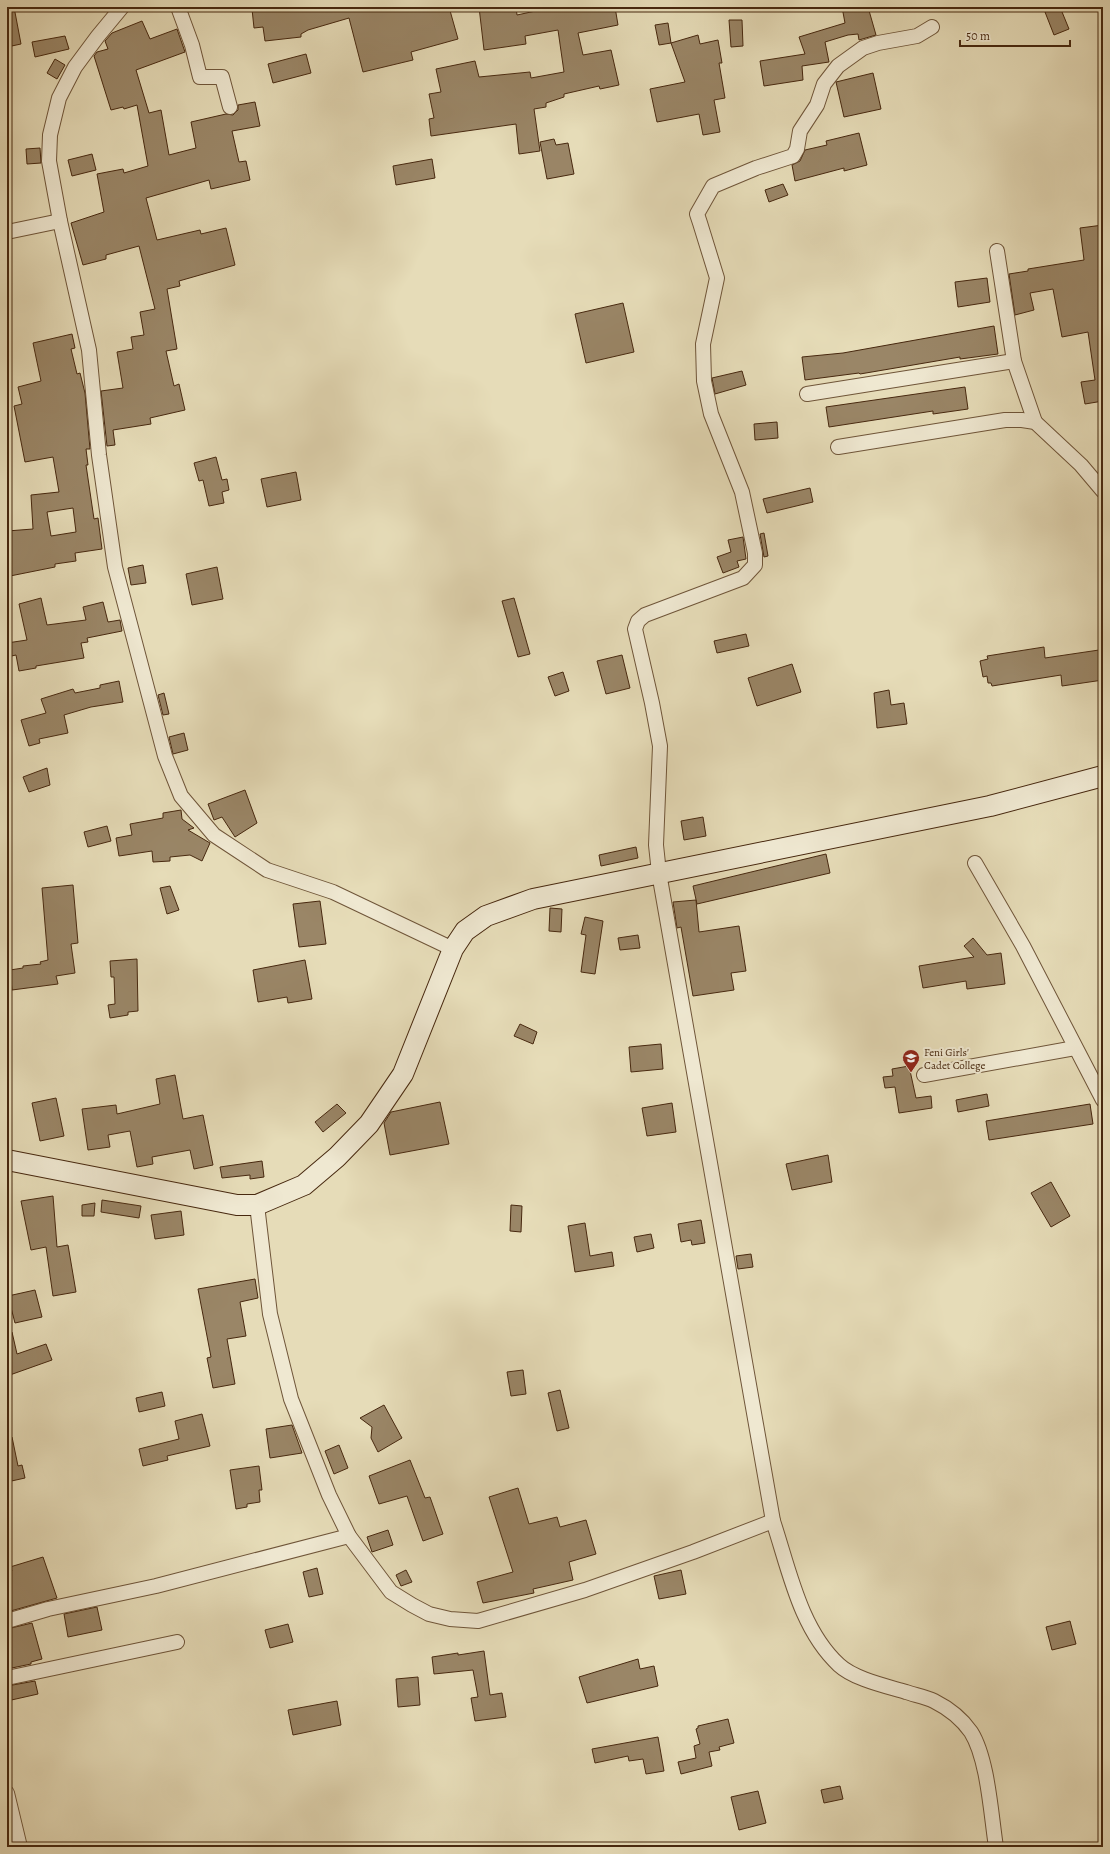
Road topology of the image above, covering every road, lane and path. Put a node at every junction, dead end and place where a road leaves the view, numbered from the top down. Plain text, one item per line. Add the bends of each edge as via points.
1 (122, 7) edge
2 (178, 7) edge
3 (932, 26) dead end
4 (230, 108) dead end
5 (60, 221) junction
6 (7, 232) edge
7 (997, 251) dead end
8 (1014, 361) junction
9 (807, 394) dead end
10 (1035, 422) junction
11 (838, 447) dead end
12 (1103, 491) edge
13 (1103, 776) edge
14 (975, 862) dead end
15 (659, 873) junction
16 (453, 948) junction
17 (1075, 1048) junction
18 (924, 1075) dead end
19 (1103, 1100) edge
20 (7, 1160) edge
21 (256, 1205) junction
22 (773, 1521) junction
23 (349, 1536) junction
24 (7, 1621) edge
25 (177, 1642) dead end
26 (7, 1678) edge
27 (7, 1794) edge
28 (20, 1847) edge
29 (996, 1847) edge

1 - 5 street via 75,67 59,98 50,134 49,161
2 - 4 street via 200,77 222,77
3 - 15 street via 917,36 863,48 838,66 824,84 817,104 800,131 793,156 712,186 698,214 718,278 703,344 704,381 711,414 742,492 755,553 755,565 743,578 645,615 638,621 635,629 660,746 656,845
5 - 6 street
5 - 16 street via 89,350 99,455 116,567 165,756 182,796 214,835 266,870 334,892
7 - 8 street
8 - 9 street
8 - 10 street
10 - 11 street via 1005,420
10 - 12 street via 1081,465
13 - 15 main road via 990,806
14 - 17 street via 1023,946
15 - 16 main road via 533,899 486,916 465,931
15 - 22 street
16 - 21 main road via 403,1074 370,1124 304,1185
17 - 18 street
17 - 19 street
20 - 21 main road via 237,1205
21 - 23 street via 270,1314 291,1400
22 - 23 street via 585,1590 478,1620 450,1619 429,1614 391,1592
22 - 29 street via 804,1614 823,1647 840,1666 876,1685 934,1701 956,1715 971,1733 985,1774
23 - 24 street
25 - 26 street
27 - 28 street

